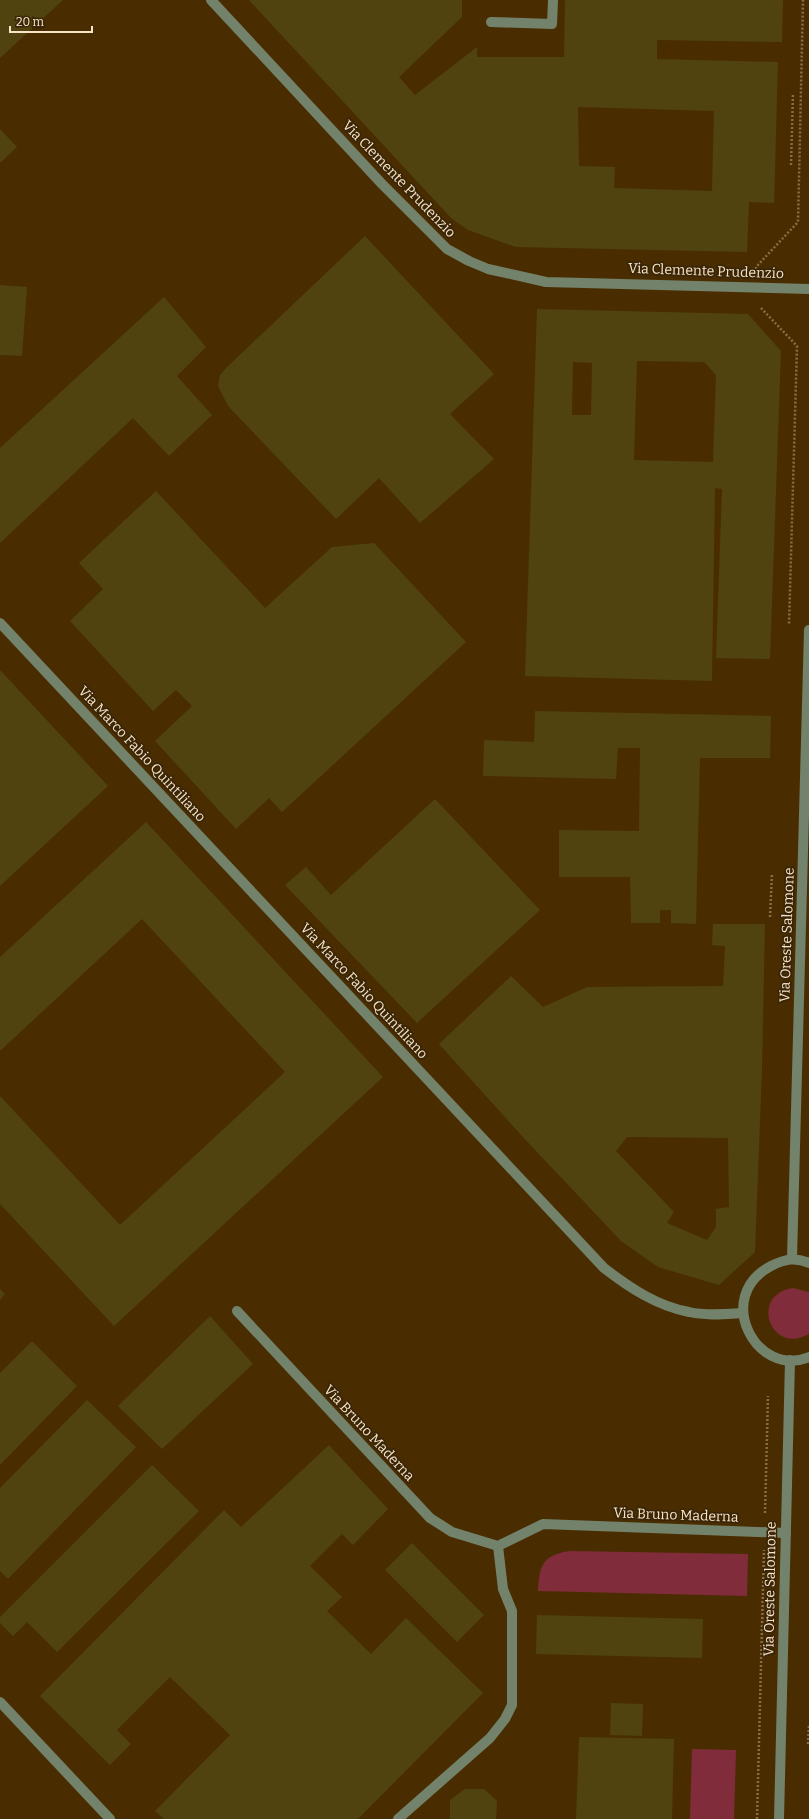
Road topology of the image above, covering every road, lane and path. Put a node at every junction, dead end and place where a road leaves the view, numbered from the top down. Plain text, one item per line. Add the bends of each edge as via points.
1 (211, 0) edge
2 (553, 0) edge
3 (803, 0) edge
4 (491, 22) dead end
5 (793, 94) dead end
6 (791, 164) dead end
7 (756, 286) junction
8 (809, 289) edge
9 (0, 623) edge
10 (809, 630) edge
11 (789, 632) dead end
12 (772, 873) dead end
13 (805, 903) edge
14 (770, 917) dead end
15 (792, 1258) junction
16 (809, 1263) edge
17 (237, 1311) dead end
18 (742, 1313) junction
19 (809, 1357) edge
20 (790, 1360) junction
21 (768, 1389) dead end
22 (764, 1532) junction
23 (786, 1533) junction
24 (498, 1546) junction
25 (0, 1702) edge
26 (809, 1725) edge
27 (808, 1744) edge
28 (110, 1819) edge
29 (398, 1819) edge
30 (757, 1819) edge
31 (779, 1819) edge

1 - 7 street, Via Clemente Prudenzio via 382,184 447,249 469,261 495,271 546,282
2 - 4 street via 552,24
3 - 7 path via 798,222 756,267
5 - 6 path
7 - 8 street, Via Clemente Prudenzio
7 - 11 path via 756,303 797,346
9 - 18 street, Via Marco Fabio Quintiliano via 604,1268 632,1288 665,1305 690,1313
10 - 13 street, Via Oreste Salomone
12 - 14 path
13 - 15 street, Via Oreste Salomone
15 - 16 street
15 - 18 street via 763,1270 752,1281
17 - 24 street, Via Bruno Maderna via 430,1518 452,1532
18 - 20 street via 752,1338 762,1350 775,1357
19 - 20 street
20 - 23 street, Via Oreste Salomone
21 - 22 path
22 - 23 street, Via Bruno Maderna
22 - 24 street, Via Bruno Maderna via 543,1524
22 - 30 path
23 - 31 street, Via Oreste Salomone
24 - 29 street via 504,1589 512,1611 512,1705 490,1738
25 - 28 street
26 - 27 path

